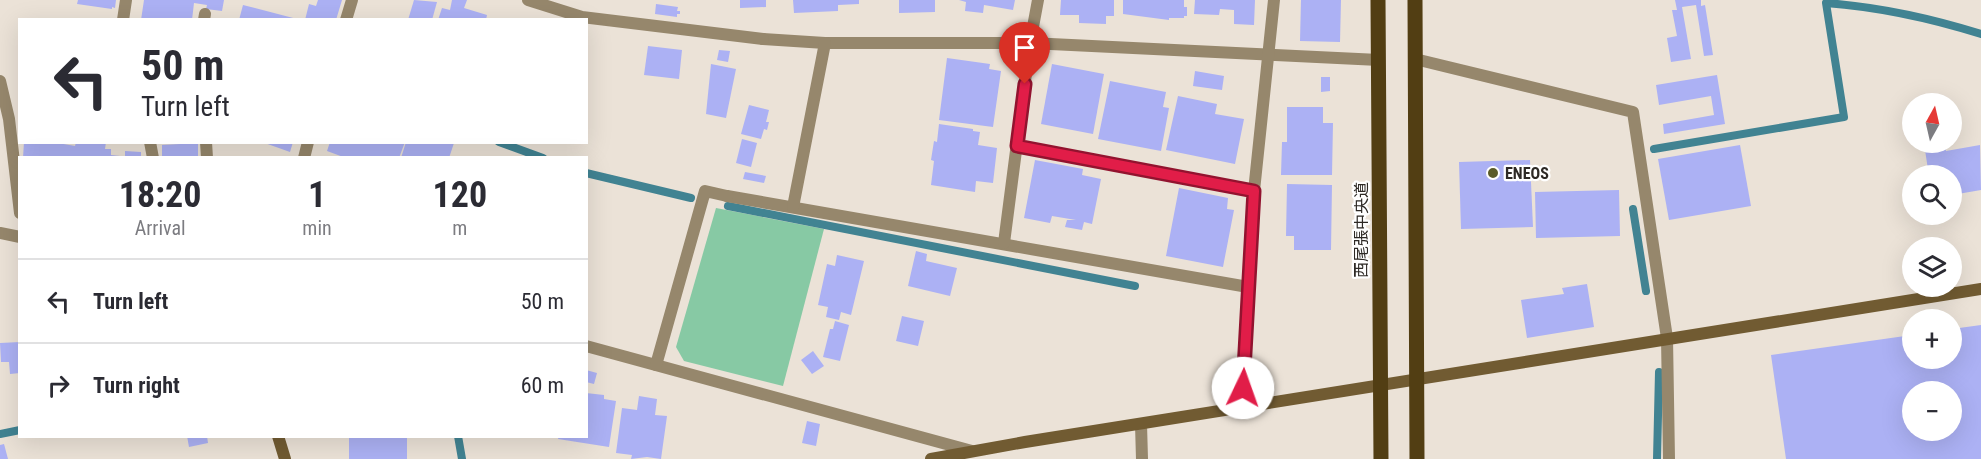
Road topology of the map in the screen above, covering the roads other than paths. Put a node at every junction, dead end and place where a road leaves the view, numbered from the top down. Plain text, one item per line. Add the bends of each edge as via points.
1 (126, 0) edge
2 (352, 0) edge
3 (528, 0) edge
4 (1038, 0) edge
5 (1274, 0) edge
6 (1378, 0) edge
7 (1415, 0) edge
8 (123, 18) edge
9 (347, 18) edge
10 (825, 43) junction
11 (1030, 43) junction
12 (1270, 54) junction
13 (1415, 59) junction
14 (1379, 60) junction
15 (0, 81) edge
16 (1017, 146) junction
17 (1254, 191) junction
18 (18, 196) edge
19 (793, 207) junction
20 (0, 233) edge
21 (18, 237) edge
22 (1004, 243) junction
23 (1248, 288) junction
24 (1981, 289) edge
25 (1667, 338) junction
26 (588, 347) edge
27 (656, 365) junction
28 (1416, 381) junction
29 (1380, 385) junction
30 (1242, 408) junction
31 (1141, 424) junction
32 (279, 438) edge
33 (972, 451) junction
34 (285, 459) edge
35 (931, 459) edge
36 (1142, 459) edge
37 (1381, 459) edge
38 (1417, 459) edge
39 (1669, 459) edge

1 - 8 street
2 - 9 street
3 - 10 street via 582,17
4 - 11 street
5 - 12 street
6 - 14 main road, 西尾張中央道
7 - 13 main road
10 - 11 street
10 - 19 street
11 - 12 street
11 - 16 street
12 - 14 street
12 - 17 street
13 - 25 street via 1632,112
13 - 28 main road
14 - 29 main road, 西尾張中央道
15 - 18 street via 9,119
16 - 17 street
16 - 22 street
17 - 23 street
19 - 22 street
19 - 27 street via 705,191
20 - 21 street
22 - 23 street
23 - 30 street
24 - 25 street
25 - 28 street
25 - 39 street
26 - 27 street
27 - 33 street
28 - 29 street
28 - 38 main road
29 - 30 street
29 - 37 main road, 西尾張中央道
30 - 31 street
31 - 33 street
31 - 36 street
32 - 34 street
33 - 35 street

